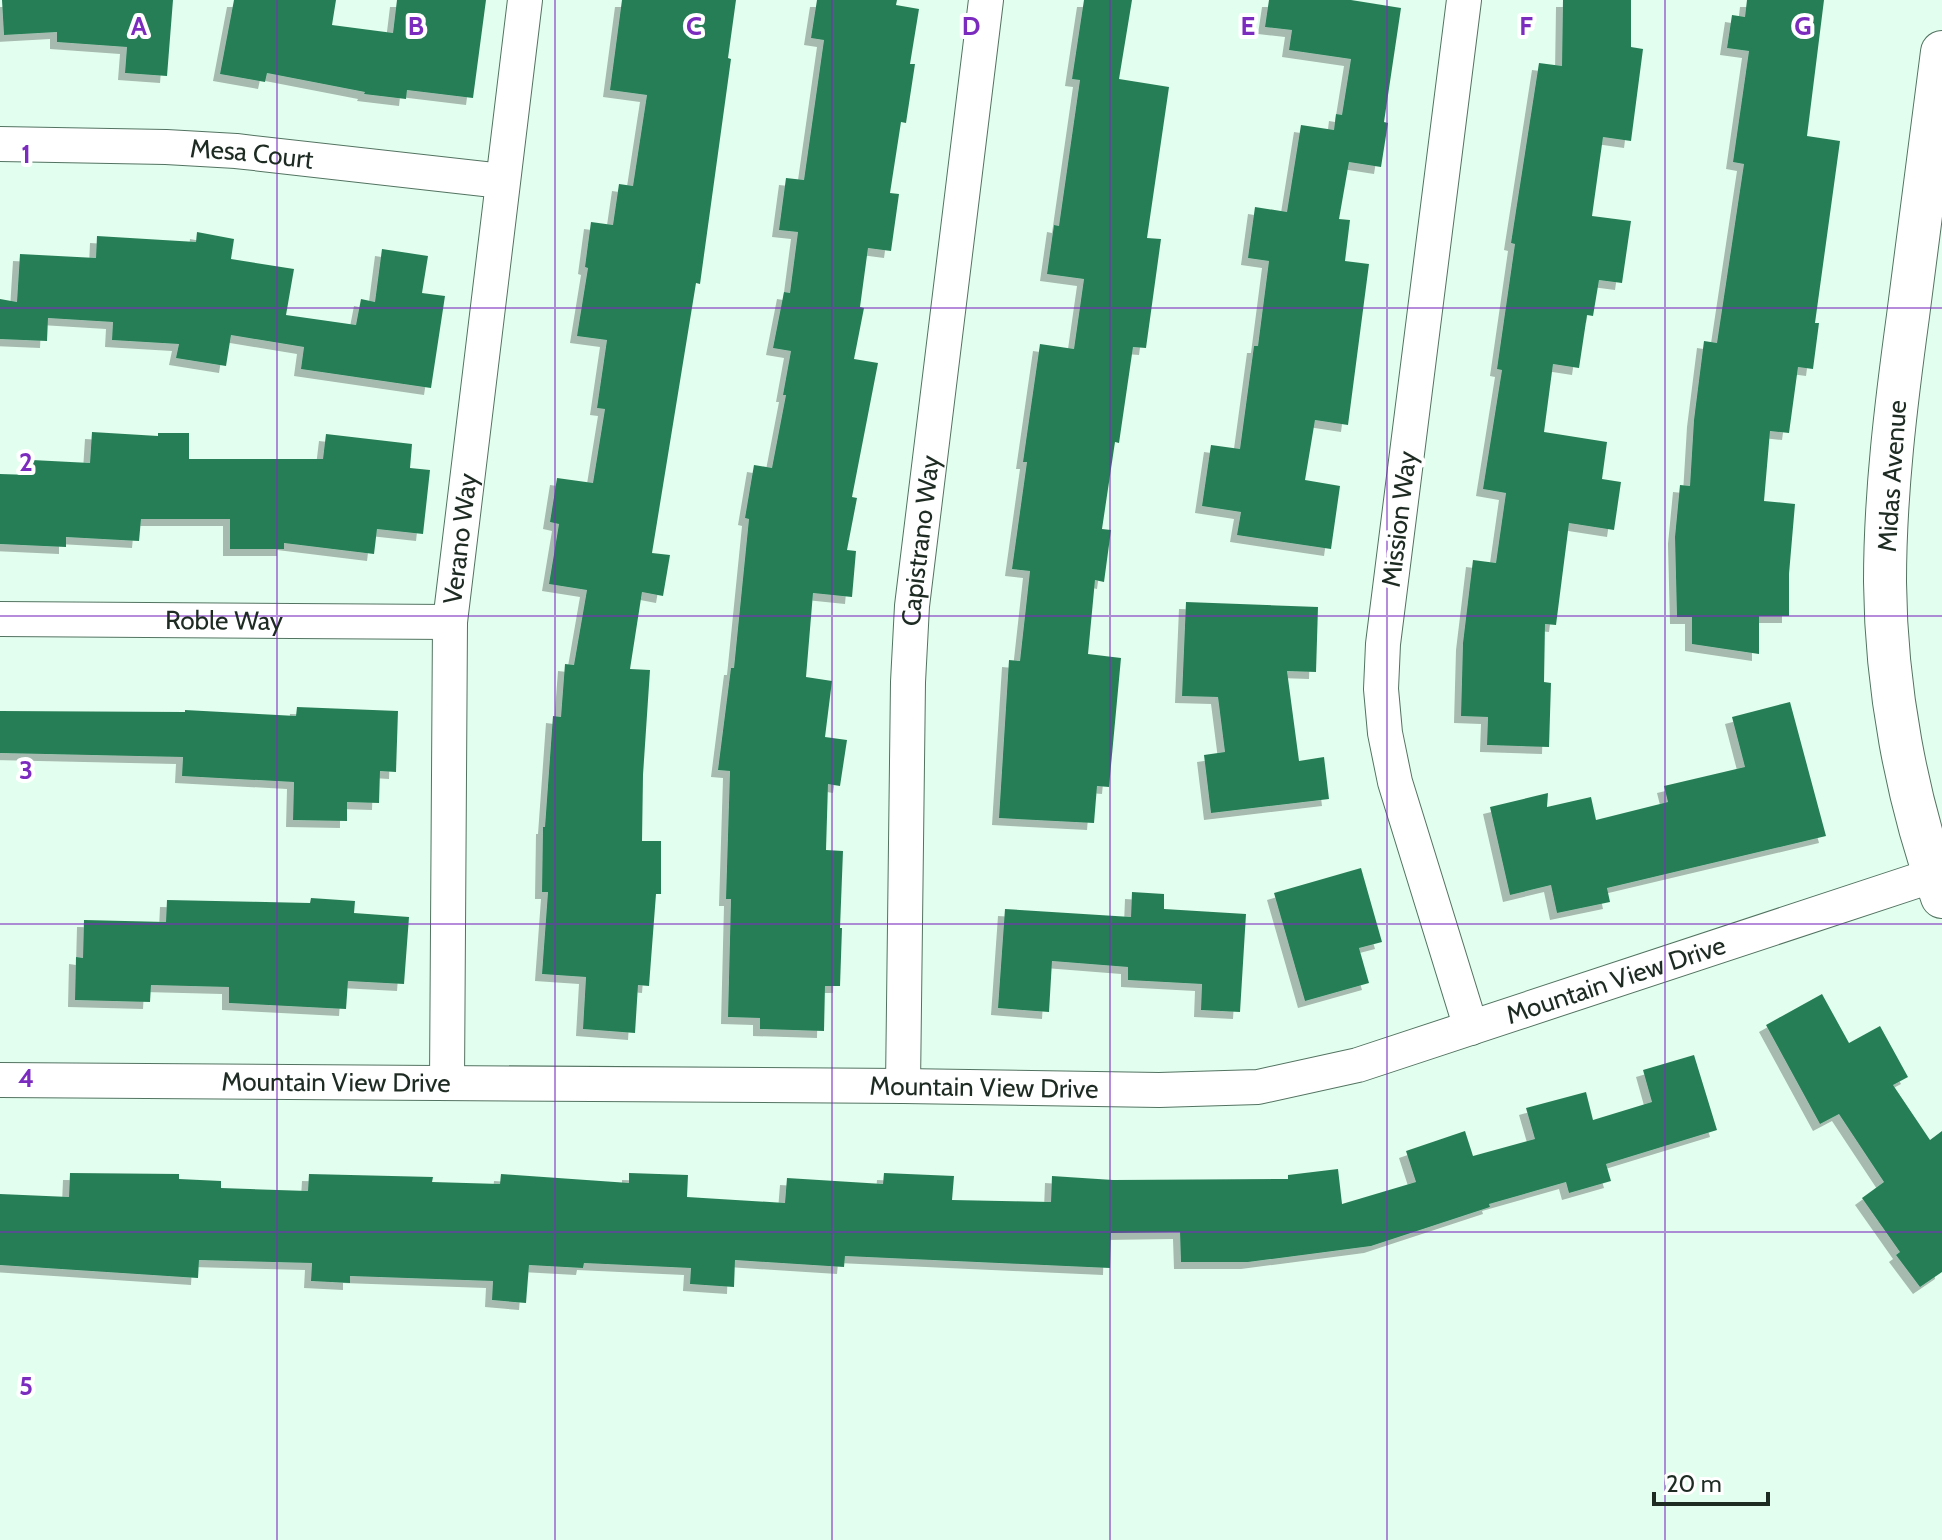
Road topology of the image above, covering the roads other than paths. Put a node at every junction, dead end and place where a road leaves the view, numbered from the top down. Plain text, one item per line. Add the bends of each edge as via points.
1 (525, 0) edge
2 (986, 0) edge
3 (1464, 0) edge
4 (1942, 52) edge
5 (0, 144) edge
6 (502, 181) junction
7 (0, 619) edge
8 (450, 622) junction
9 (1938, 886) edge
10 (1471, 1028) junction
11 (0, 1080) edge
12 (447, 1082) junction
13 (903, 1086) junction

1 - 6 street, Verano Way
2 - 13 street, Capistrano Way via 912,606
3 - 10 street, Mission Way via 1381,689 1395,782
4 - 9 street, Midas Avenue via 1890,465 1885,584 1896,708
5 - 6 street, Mesa Court via 236,151
6 - 8 street, Verano Way
7 - 8 street, Roble Way
8 - 12 street, Verano Way
9 - 10 street, Mountain View Drive
10 - 13 street, Mountain View Drive via 1358,1065 1258,1087
11 - 12 street, Mountain View Drive
12 - 13 street, Mountain View Drive

